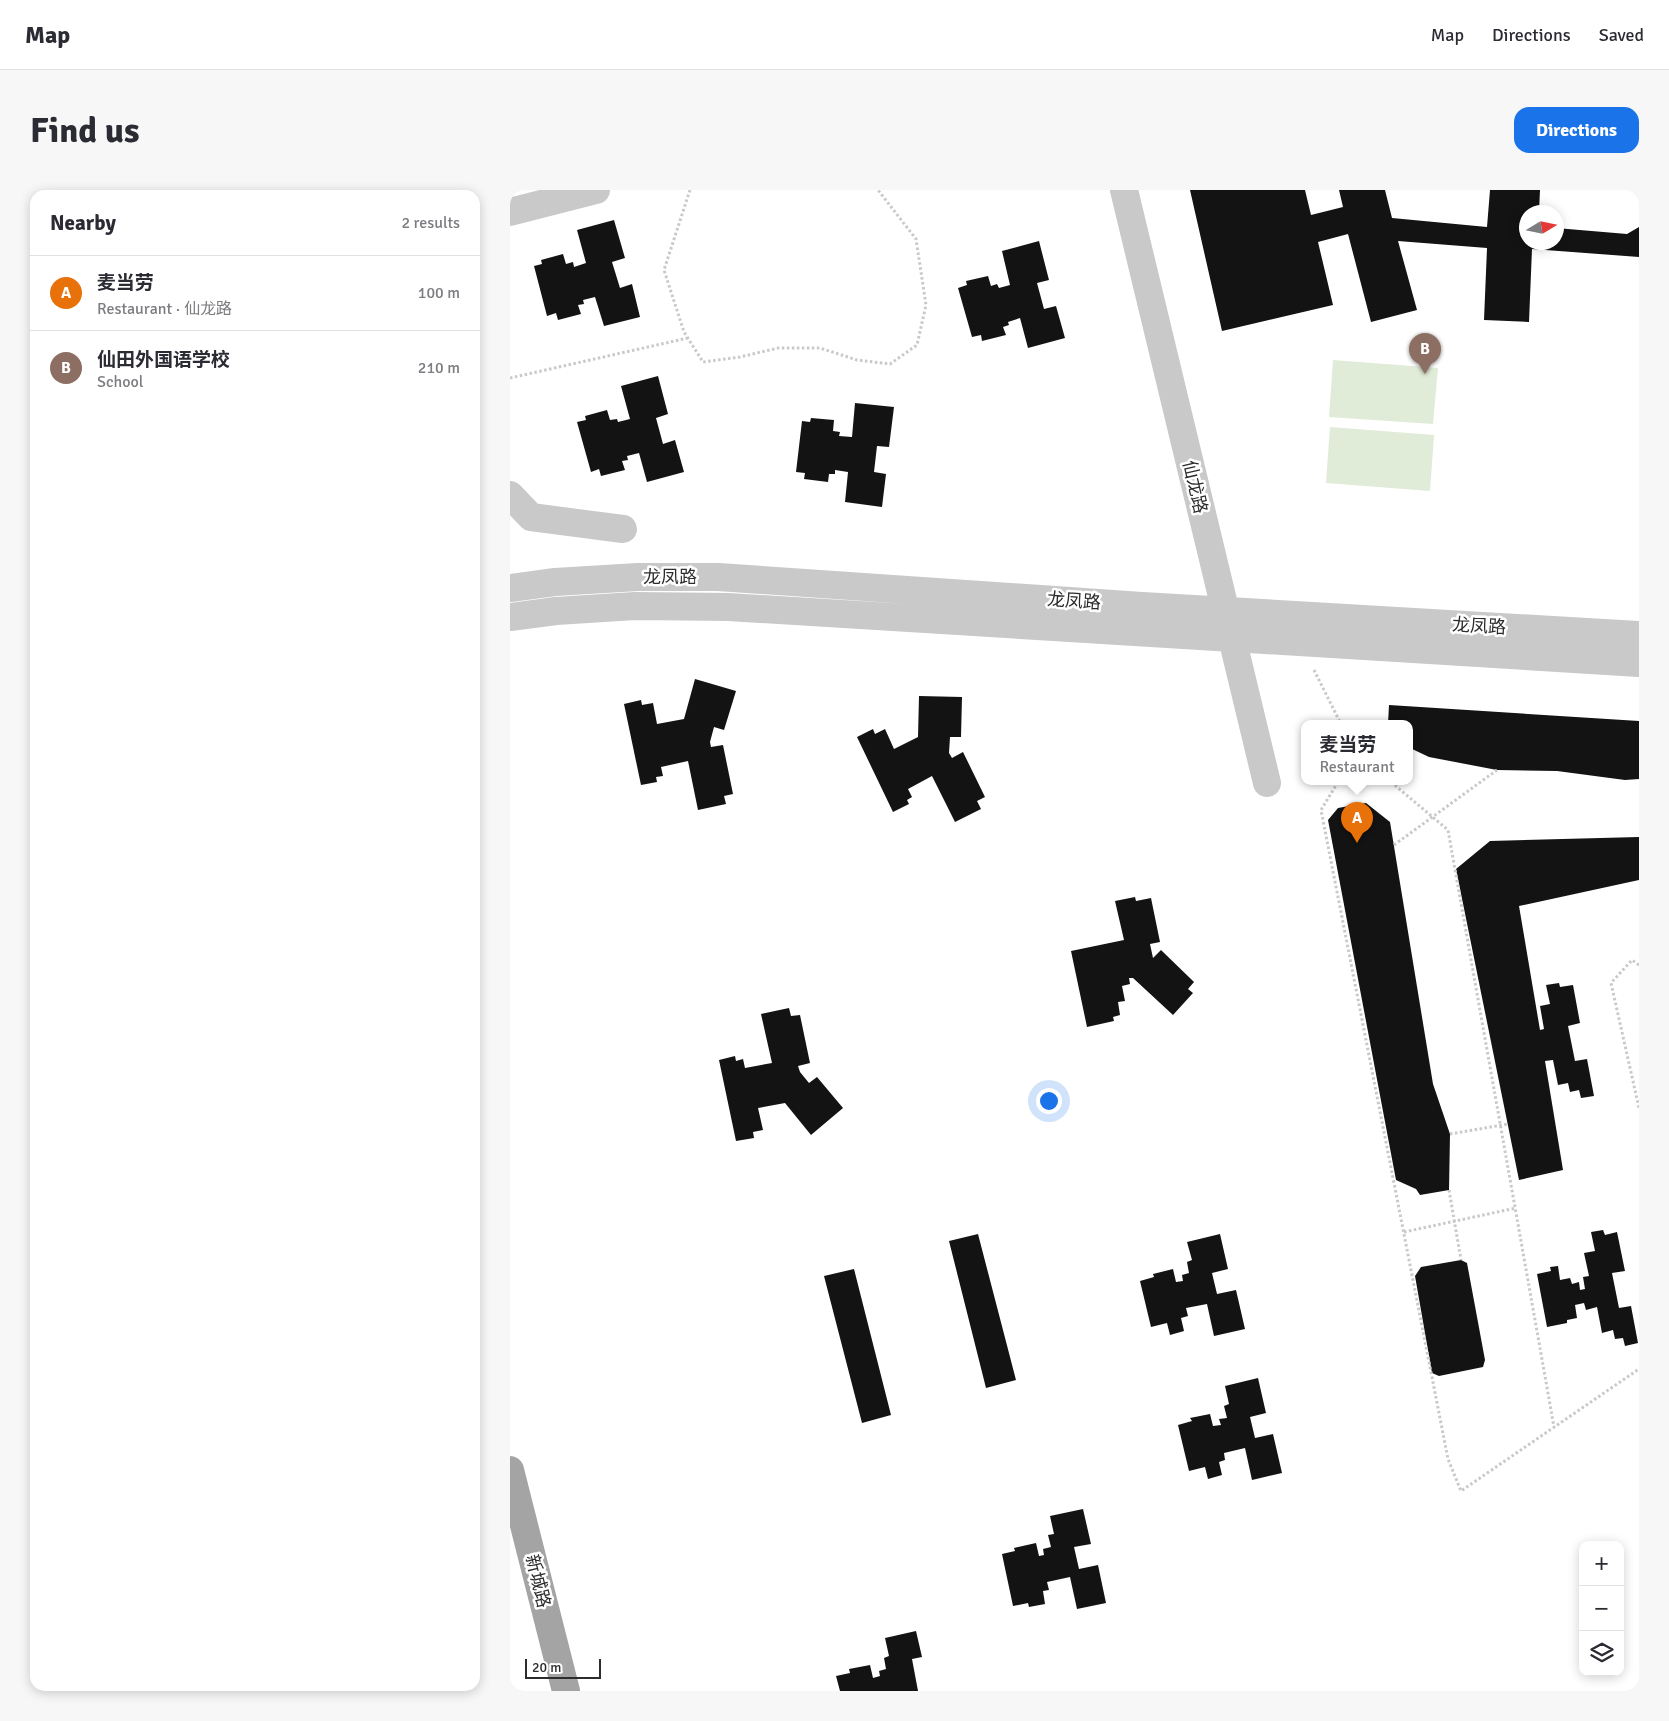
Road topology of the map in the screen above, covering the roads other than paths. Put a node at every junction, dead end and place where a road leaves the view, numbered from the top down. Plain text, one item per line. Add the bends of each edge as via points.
1 (596, 190) edge
2 (1124, 190) edge
3 (510, 212) edge
4 (510, 495) edge
5 (623, 529) dead end
6 (510, 588) edge
7 (1225, 611) junction
8 (510, 617) edge
9 (1639, 635) edge
10 (1232, 638) junction
11 (1639, 663) edge
12 (1267, 783) dead end
13 (510, 1470) edge
14 (566, 1691) edge

1 - 3 street
2 - 7 street, 仙龙路
4 - 5 street via 531,517
6 - 7 street, 龙凤路 via 638,577 718,577
7 - 9 street, 龙凤路
7 - 10 street, 仙龙路
8 - 10 street, 龙凤路 via 635,606 728,607
10 - 11 street, 龙凤路
10 - 12 street, 仙龙路
13 - 14 main road, 新城路

